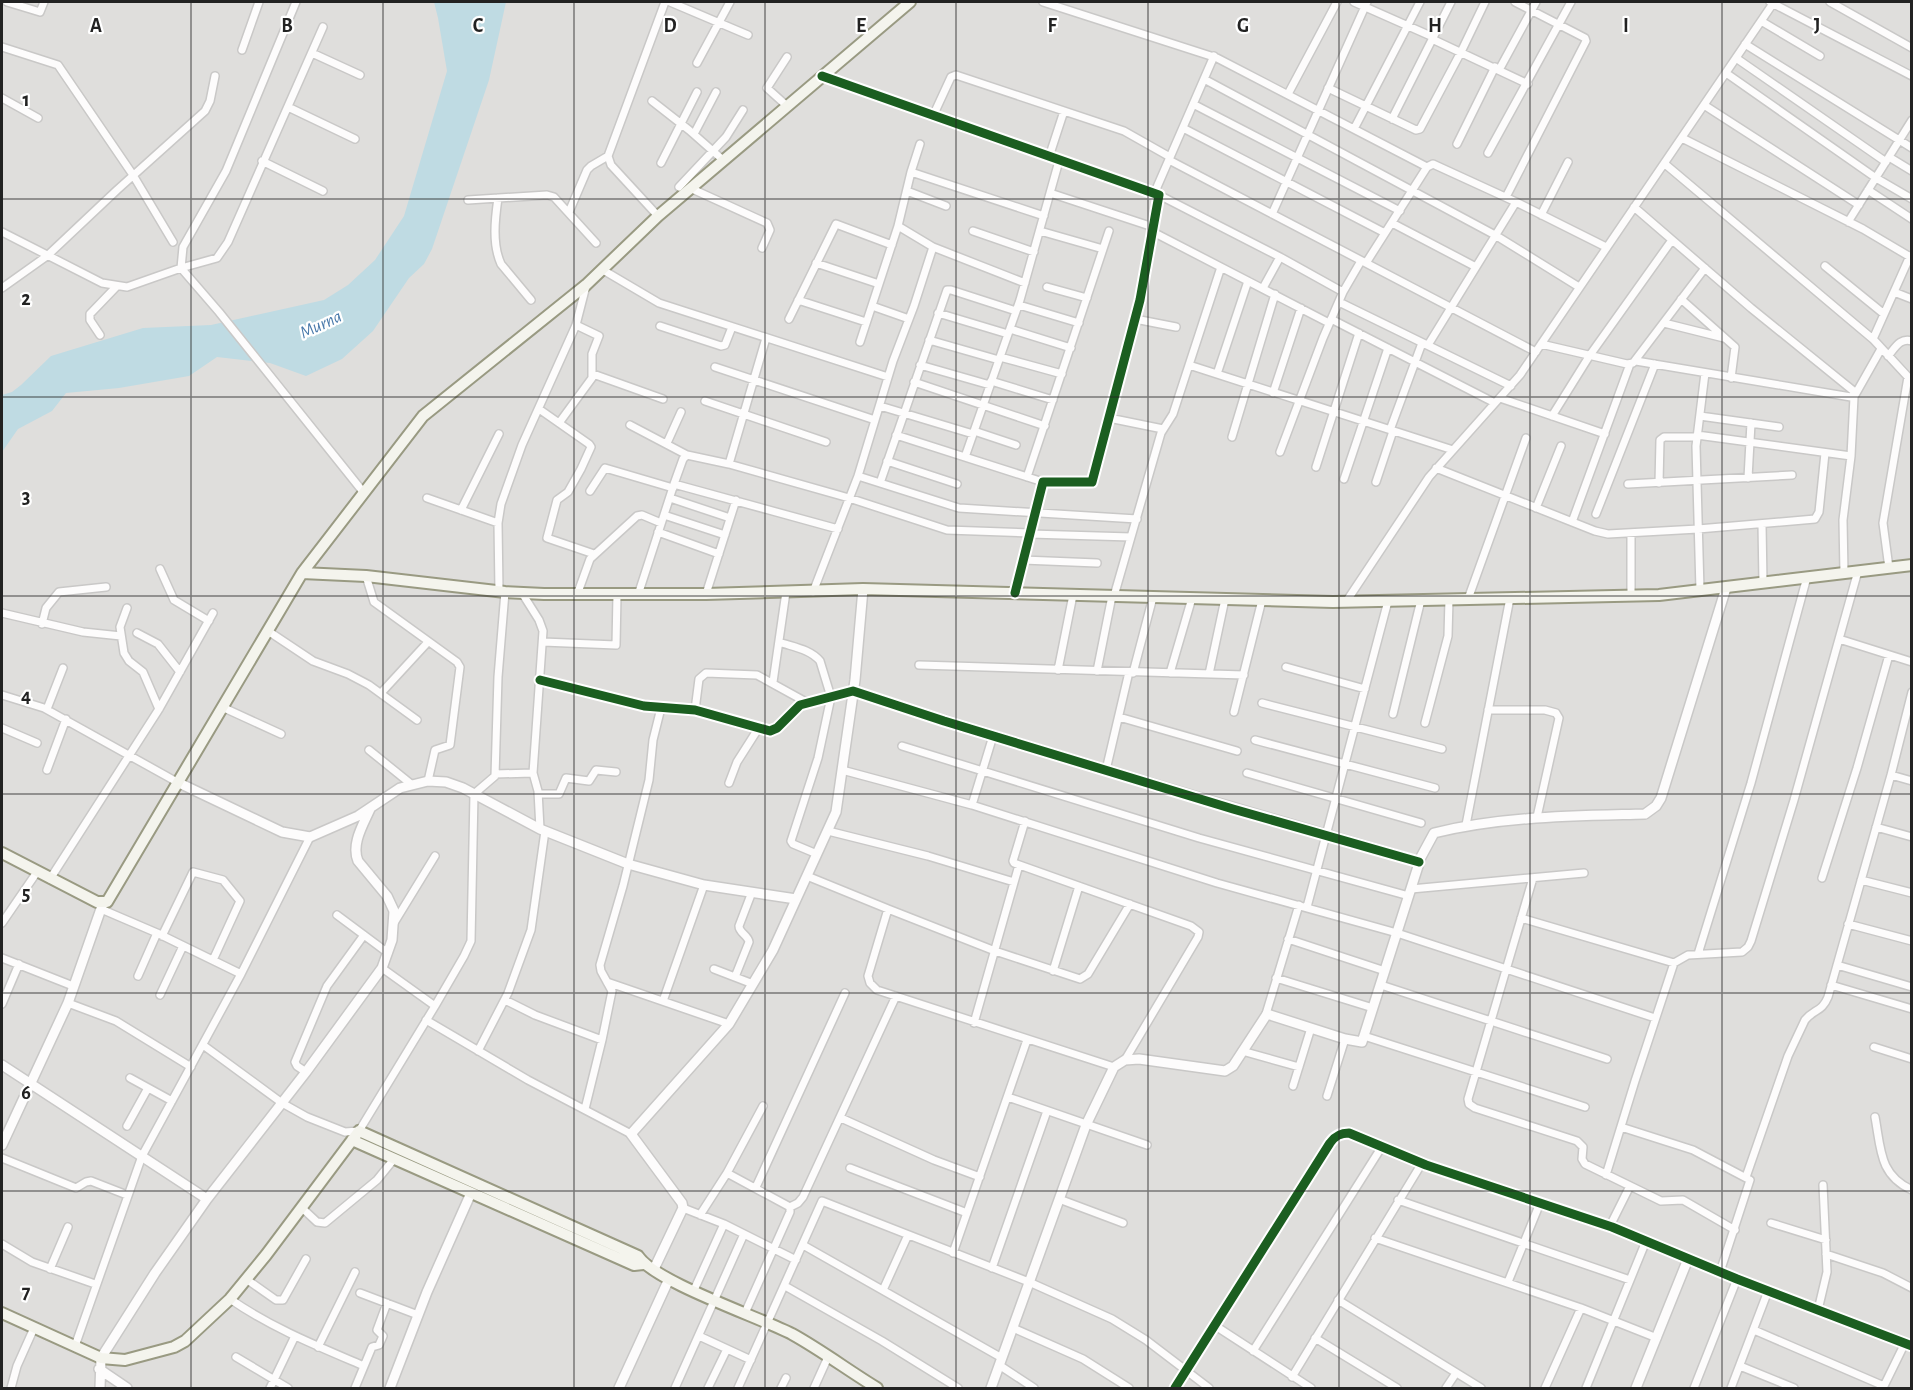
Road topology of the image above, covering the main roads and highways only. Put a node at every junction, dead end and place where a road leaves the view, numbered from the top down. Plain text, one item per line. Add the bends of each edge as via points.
1 (910, 2) edge
2 (1911, 565) edge
3 (302, 573) junction
4 (2, 853) edge
5 (349, 1136) junction
6 (579, 1235) junction
7 (2, 1313) edge
8 (877, 1389) edge

1 - 3 main road via 723,160 684,188 586,285 423,416
2 - 3 main road via 1659,595 1346,602 863,589 576,595
3 - 4 main road via 102,906
5 - 6 main road via 471,1193
5 - 6 main road via 359,1131
5 - 7 main road via 302,1208 230,1299 174,1347 100,1363 75,1346
6 - 8 main road via 634,1265 643,1264 793,1335

